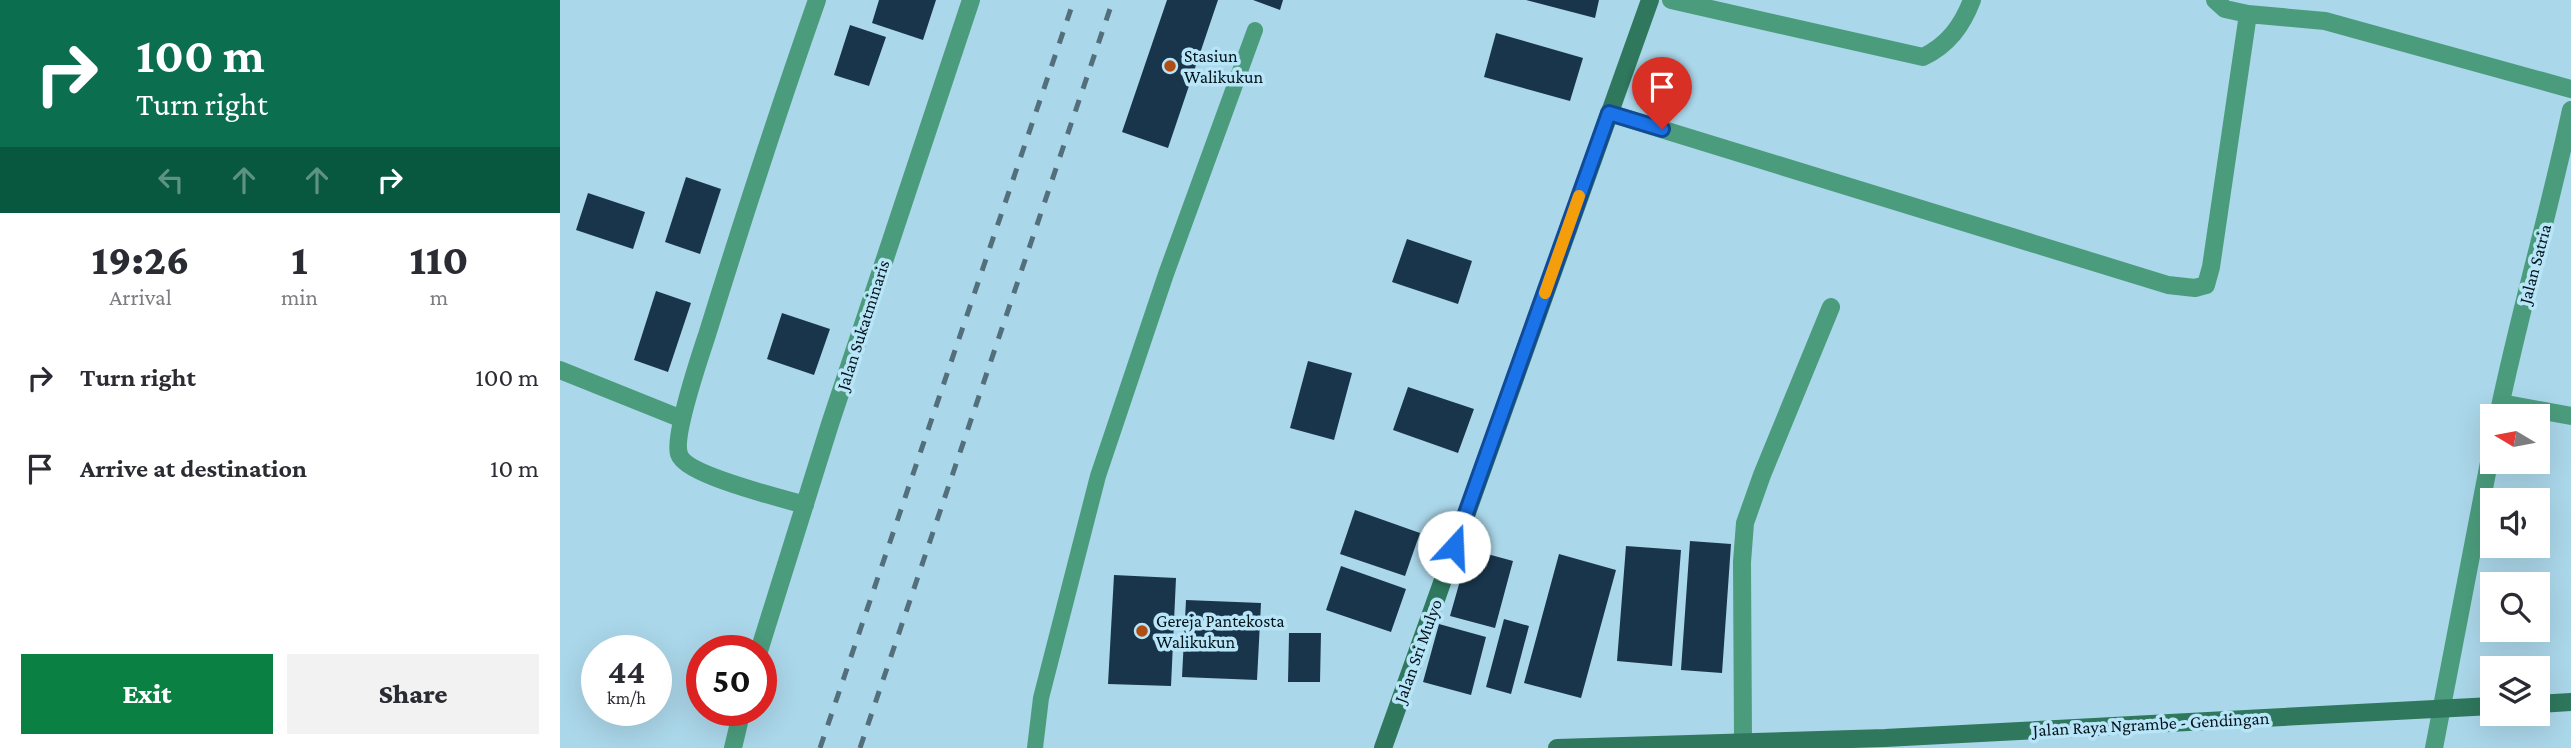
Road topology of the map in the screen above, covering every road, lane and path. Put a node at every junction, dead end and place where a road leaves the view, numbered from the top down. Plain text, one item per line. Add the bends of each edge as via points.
1 (817, 0) edge
2 (1650, 0) edge
3 (1671, 0) edge
4 (1972, 0) edge
5 (2215, 0) edge
6 (968, 1) edge
7 (2248, 14) junction
8 (1255, 30) dead end
9 (2571, 89) edge
10 (2571, 110) edge
11 (1609, 113) junction
12 (1831, 307) dead end
13 (560, 370) edge
14 (2501, 404) edge
15 (2550, 414) edge
16 (2571, 416) edge
17 (682, 419) junction
18 (2487, 474) edge
19 (805, 505) junction
20 (764, 635) edge
21 (2571, 702) edge
22 (2550, 703) edge
23 (2480, 707) edge
24 (2441, 709) junction
25 (739, 726) edge
26 (1743, 742) junction
27 (1884, 743) edge
28 (733, 748) edge
29 (1035, 748) edge
30 (1383, 748) edge
31 (1557, 748) edge
32 (2434, 748) edge

1 - 17 street via 758,168
2 - 11 main road, Jalan Sri Mulyo
3 - 4 street via 1923,57 1952,37
5 - 7 street via 2225,9
6 - 19 street, Jalan Sukatminaris
7 - 9 street via 2325,21
7 - 11 street via 2211,267 2206,285 2195,288 2168,285
8 - 29 lane via 1097,476 1041,698
10 - 14 street, Jalan Satria
11 - 30 main road, Jalan Sri Mulyo
12 - 26 street via 1745,523
13 - 17 street
15 - 16 street
17 - 19 street via 678,452 685,463 700,473
18 - 24 street
19 - 20 street, Jalan Sukatminaris
21 - 22 main road
23 - 24 main road, Jalan Raya Ngrambe - Gendingan
24 - 27 main road, Jalan Raya Ngrambe - Gendingan
24 - 32 street
25 - 28 street
26 - 27 main road, Jalan Raya Ngrambe - Gendingan
26 - 31 main road, Jalan Raya Ngrambe - Gendingan

